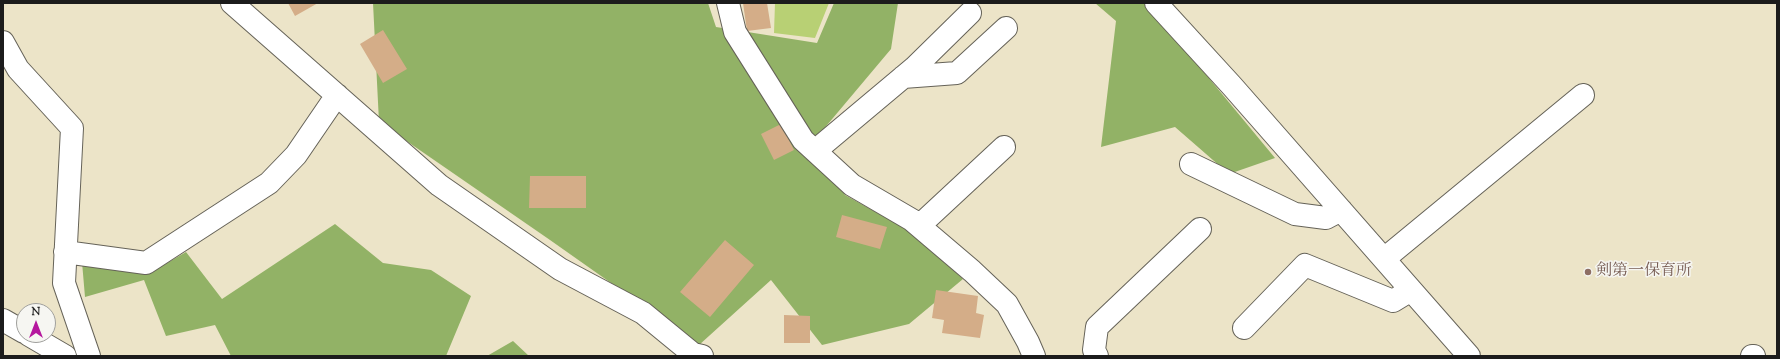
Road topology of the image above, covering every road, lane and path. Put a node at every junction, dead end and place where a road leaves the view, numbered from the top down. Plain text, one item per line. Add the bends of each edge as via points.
1 (232, 3) edge
2 (728, 3) edge
3 (1156, 3) edge
4 (970, 13) dead end
5 (1006, 28) dead end
6 (3, 42) edge
7 (903, 77) junction
8 (337, 95) junction
9 (1583, 95) dead end
10 (1004, 147) dead end
11 (815, 151) junction
12 (1191, 164) dead end
13 (1341, 210) junction
14 (919, 226) junction
15 (1200, 229) dead end
16 (65, 252) junction
17 (1384, 260) junction
18 (1411, 290) junction
19 (15, 328) edge
20 (1244, 328) dead end
21 (65, 356) edge
22 (89, 356) edge
23 (702, 356) edge
24 (1034, 356) edge
25 (1097, 356) edge
26 (1469, 356) edge

1 - 8 street
2 - 11 street via 735,32 803,140
3 - 13 street
4 - 7 street
5 - 7 street via 957,73
6 - 16 street via 18,69 72,128
7 - 11 street
8 - 16 street via 296,155 269,183 146,263
8 - 23 street via 440,185 560,268 643,312 693,354
9 - 17 street
10 - 14 street
11 - 14 street via 852,185
12 - 13 street via 1295,214 1326,218
13 - 17 street
14 - 24 street via 1007,304
15 - 25 street via 1097,327 1094,350
16 - 22 street via 64,283
17 - 18 street
18 - 20 street via 1393,301 1305,265
18 - 26 street
19 - 21 street

